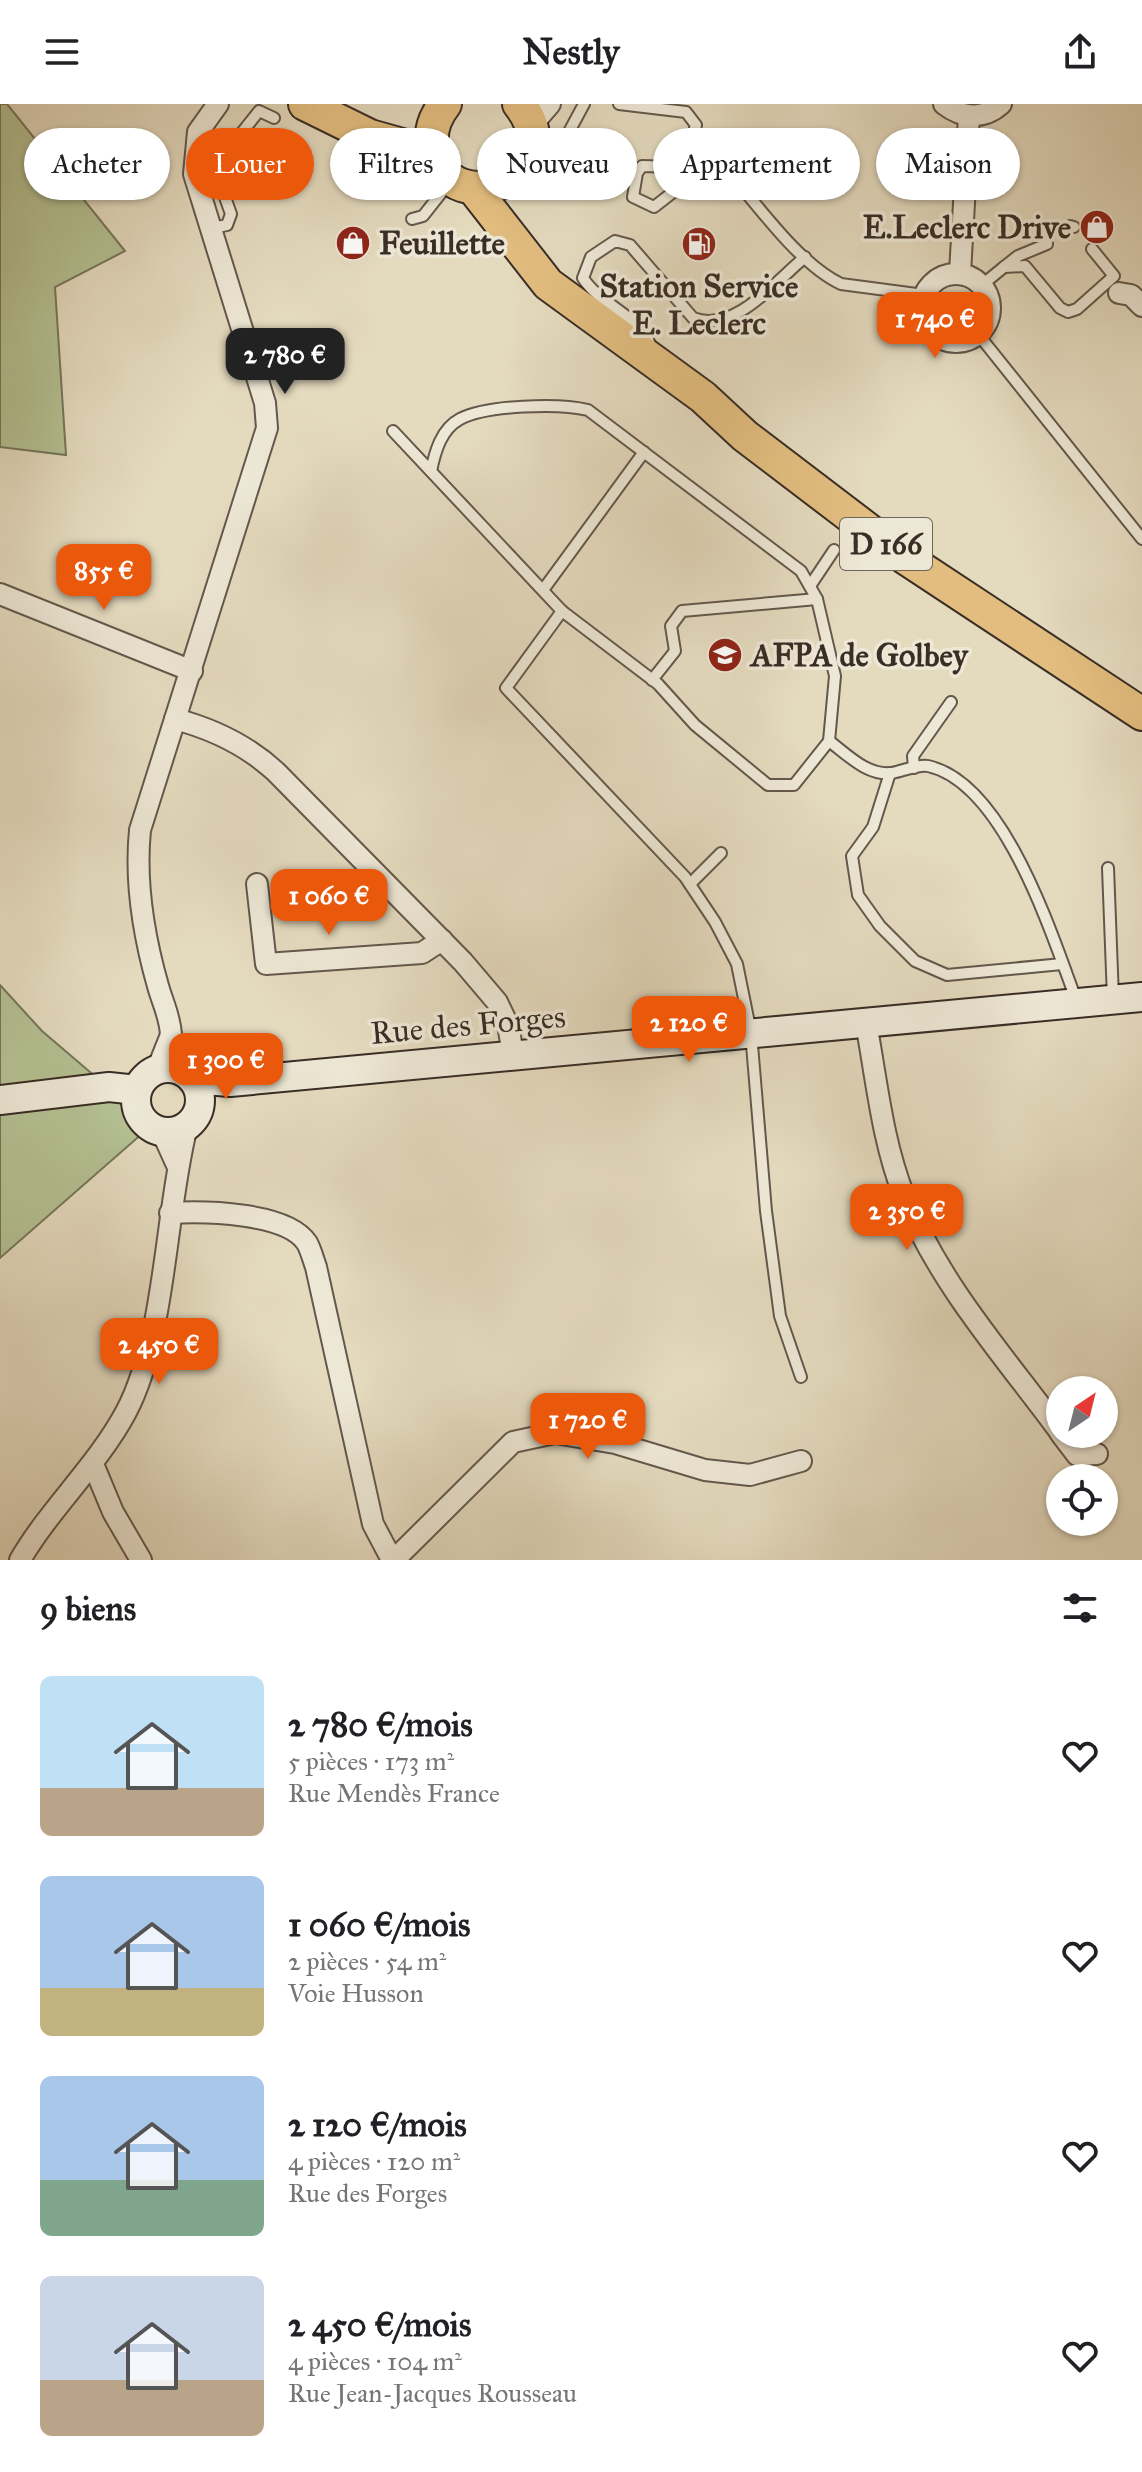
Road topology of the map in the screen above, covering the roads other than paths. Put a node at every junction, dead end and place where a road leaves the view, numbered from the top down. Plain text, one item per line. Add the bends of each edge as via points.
1 (218, 104) edge
2 (305, 104) edge
3 (584, 104) edge
4 (619, 104) edge
5 (944, 104) edge
6 (1001, 104) edge
7 (439, 112) edge
8 (969, 116) junction
9 (274, 118) dead end
10 (342, 123) junction
11 (353, 128) edge
12 (571, 128) edge
13 (461, 182) edge
14 (434, 200) edge
15 (528, 200) edge
16 (412, 219) dead end
17 (213, 228) junction
18 (1047, 244) dead end
19 (1092, 249) dead end
20 (805, 257) junction
21 (526, 259) junction
22 (1004, 267) junction
23 (960, 273) junction
24 (982, 285) junction
25 (1119, 293) dead end
26 (924, 295) junction
27 (1142, 306) edge
28 (978, 334) junction
29 (656, 361) junction
30 (393, 431) dead end
31 (644, 452) junction
32 (431, 471) junction
33 (1142, 539) edge
34 (834, 550) dead end
35 (810, 586) junction
36 (543, 590) junction
37 (0, 594) edge
38 (817, 599) junction
39 (562, 611) junction
40 (192, 671) junction
41 (652, 680) junction
42 (951, 702) dead end
43 (1142, 714) edge
44 (175, 719) junction
45 (829, 741) junction
46 (914, 768) junction
47 (890, 773) junction
48 (721, 853) dead end
49 (1108, 868) dead end
50 (257, 884) dead end
51 (690, 884) junction
52 (442, 940) junction
53 (1062, 964) junction
54 (1142, 997) edge
55 (1113, 1000) junction
56 (1078, 1003) junction
57 (866, 1023) junction
58 (751, 1033) junction
59 (513, 1054) junction
60 (179, 1096) junction
61 (137, 1099) junction
62 (0, 1100) edge
63 (170, 1213) junction
64 (801, 1377) dead end
65 (1046, 1413) edge
66 (1072, 1448) edge
67 (1097, 1454) dead end
68 (801, 1461) dead end
69 (93, 1464) junction
70 (20, 1560) edge
71 (141, 1560) edge
72 (393, 1560) edge

1 - 17 street via 198,132 194,174
2 - 10 main road
3 - 12 lane
4 - 20 lane via 686,112 696,125 685,163 642,166 633,197 654,207 703,167 713,161 722,164
5 - 8 street
6 - 8 street
7 - 10 main road
8 - 23 street
9 - 17 lane via 259,111 228,150 216,172 231,214 227,225
10 - 11 main road
13 - 21 main road, D 166
14 - 16 lane via 423,216
15 - 21 main road
17 - 40 street via 265,403 267,428
18 - 22 lane
19 - 22 lane via 1114,276 1068,312 1025,266
20 - 26 lane via 841,284
20 - 29 lane via 733,316 707,323 693,318 630,245 615,241 591,257 583,278 647,333
21 - 29 main road, D 166 via 548,284
22 - 24 lane
23 - 24 street
23 - 26 street via 938,278
24 - 28 street via 990,316
25 - 27 street via 1131,295
26 - 28 street via 924,322 937,337 958,343
28 - 33 lane
29 - 43 main road, D 166 via 904,557
30 - 32 lane
31 - 32 lane via 588,410 568,405 458,420 443,435
31 - 35 lane via 801,571
31 - 36 lane
32 - 36 lane
34 - 35 lane
35 - 38 lane
36 - 39 lane
37 - 40 street
38 - 41 lane via 682,611 671,626 675,651
38 - 45 lane via 835,676
39 - 41 lane
39 - 51 lane via 506,688
40 - 44 street
41 - 45 lane via 695,725 768,785 794,785
42 - 46 lane via 913,756
44 - 52 street via 259,756
44 - 60 street via 140,830 138,859 158,987 170,1017
45 - 47 lane via 871,771
46 - 47 lane
46 - 53 lane via 926,765 957,780 989,808 1034,890
47 - 53 lane via 873,827 852,856 858,895 880,926 915,961 947,975
48 - 51 lane
49 - 55 lane
50 - 52 street via 266,964 422,953
51 - 58 lane via 737,964
52 - 59 street via 497,1002
53 - 56 lane
54 - 55 main road, Rue des Forges
55 - 56 main road, Rue des Forges
56 - 57 main road, Rue des Forges
57 - 58 main road, Rue des Forges
57 - 65 street via 881,1123 905,1197 939,1267
58 - 59 main road, Rue des Forges
58 - 64 lane via 780,1316
59 - 60 main road, Rue des Forges via 230,1082
60 - 61 main road, Rue des Forges via 149,1074
60 - 61 main road via 146,1123
60 - 63 street
61 - 62 main road via 109,1087
63 - 69 street via 148,1353 127,1410
63 - 72 street via 215,1210 287,1229 306,1241 373,1524
66 - 67 street via 1077,1455
68 - 72 street via 750,1475 705,1470 615,1443 555,1433 513,1442
69 - 70 street
69 - 71 street

